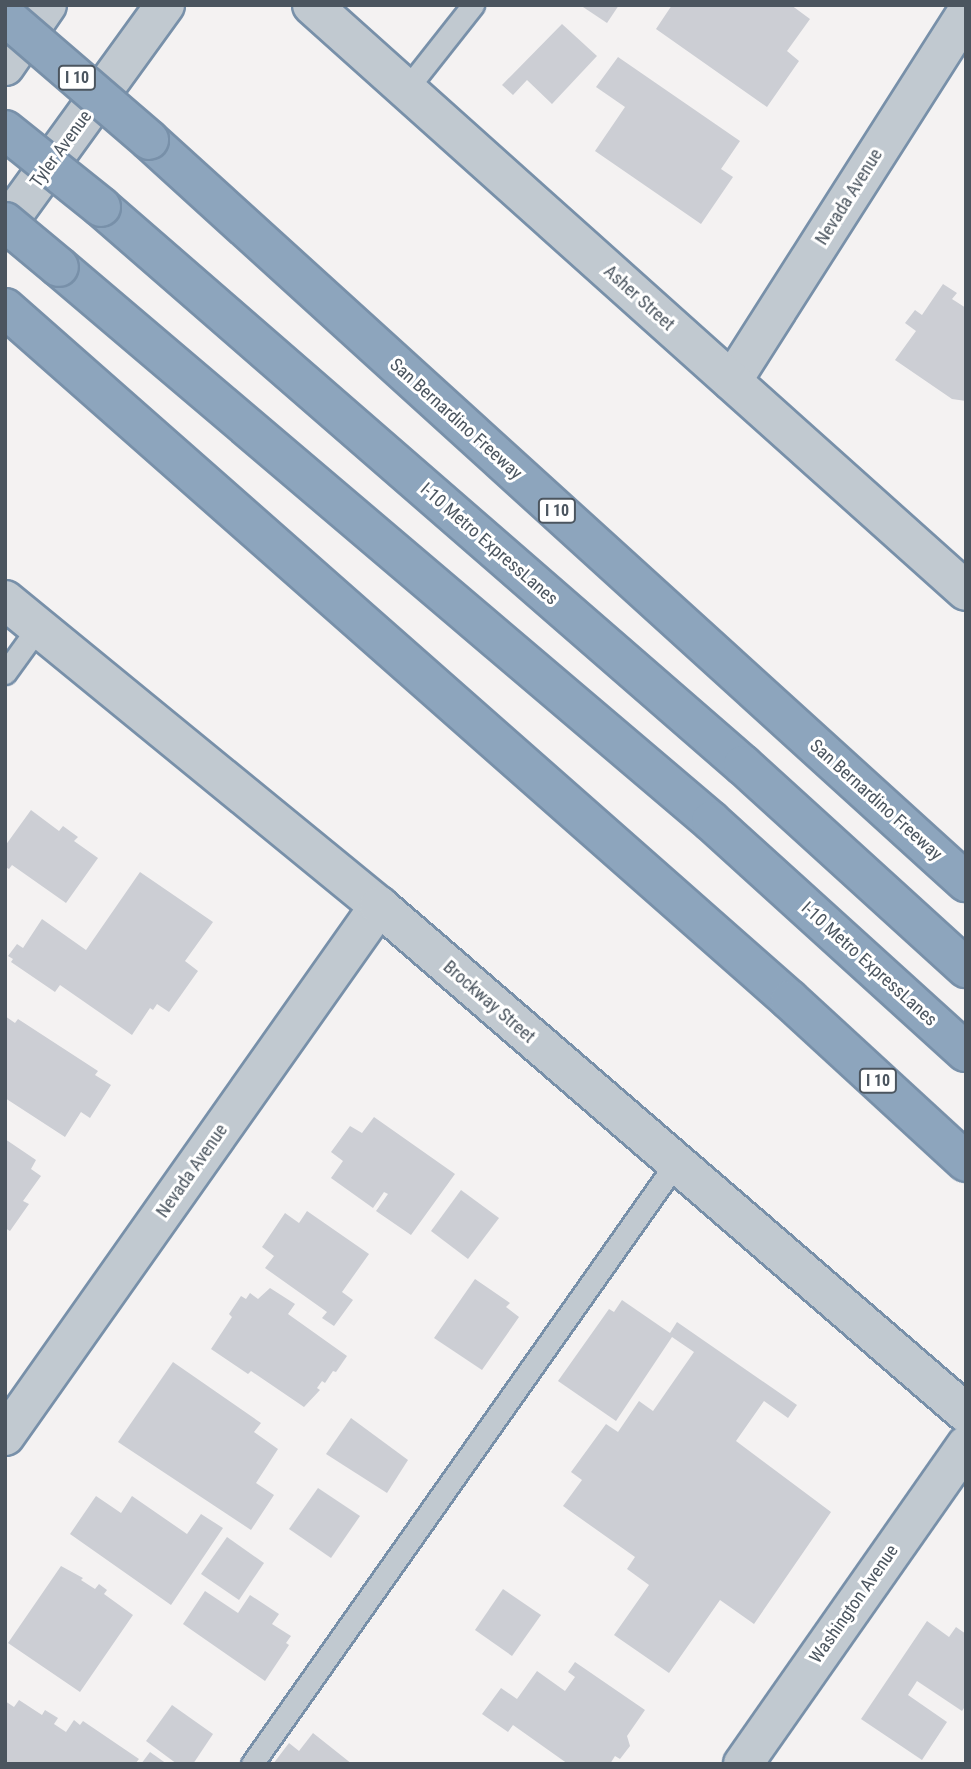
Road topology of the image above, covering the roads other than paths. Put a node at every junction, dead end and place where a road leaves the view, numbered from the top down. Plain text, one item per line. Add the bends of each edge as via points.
1 (47, 5) edge
2 (165, 5) edge
3 (312, 5) edge
4 (473, 5) edge
5 (966, 13) edge
6 (5, 16) edge
7 (5, 66) edge
8 (405, 91) junction
9 (5, 130) edge
10 (5, 224) edge
11 (13, 314) edge
12 (732, 381) junction
13 (966, 591) edge
14 (5, 600) edge
15 (39, 625) junction
16 (5, 673) edge
17 (966, 882) edge
18 (379, 906) junction
19 (966, 968) edge
20 (966, 1052) edge
21 (966, 1162) edge
22 (676, 1163) junction
23 (966, 1413) edge
24 (5, 1436) edge
25 (966, 1445) edge
26 (252, 1764) edge
27 (743, 1764) edge

1 - 7 street
2 - 10 street, Tyler Avenue
3 - 8 street, Asher Street
4 - 8 lane
5 - 12 street, Nevada Avenue
6 - 17 highway, San Bernardino Freeway / I 10, bridge via 149,140
8 - 12 street, Asher Street
9 - 19 highway, I-10 Metro ExpressLanes, bridge via 101,207 743,765
10 - 20 highway, I-10 Metro ExpressLanes, bridge via 710,821
11 - 21 highway, I 10 via 780,991
12 - 13 street, Asher Street
14 - 15 street, Brockway Street
15 - 16 lane
15 - 18 street, Brockway Street
18 - 22 street, Brockway Street
18 - 24 street, Nevada Avenue
22 - 23 street, Brockway Street
22 - 26 lane
25 - 27 street, Washington Avenue

